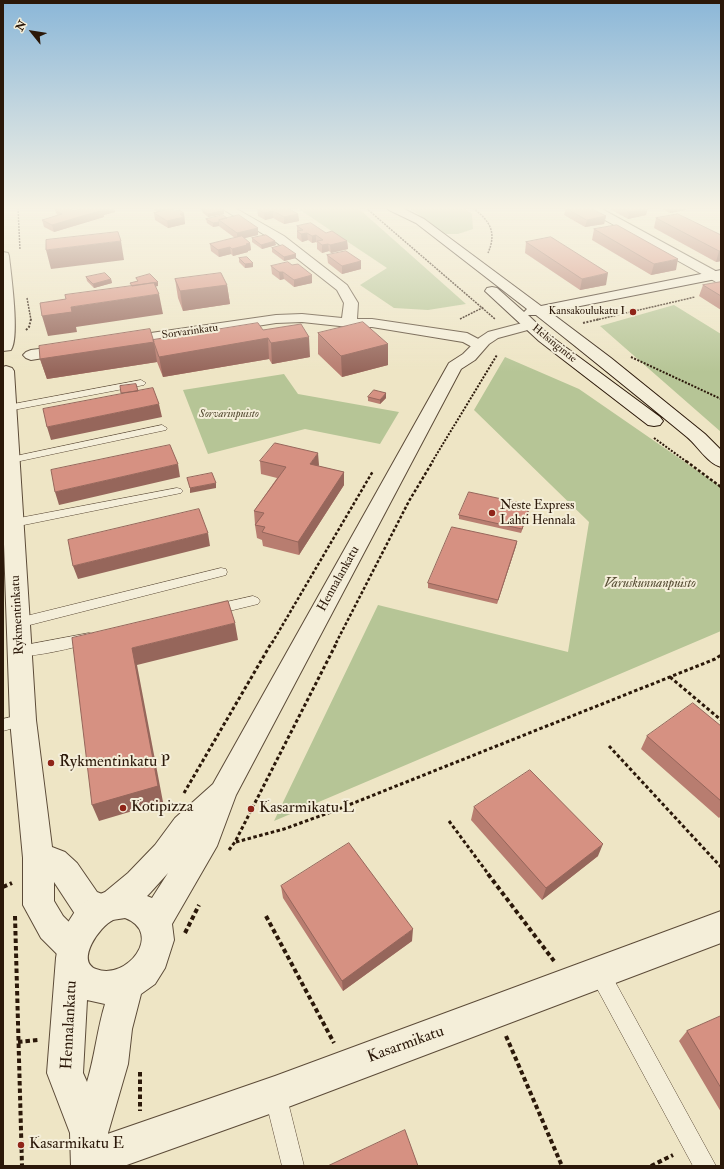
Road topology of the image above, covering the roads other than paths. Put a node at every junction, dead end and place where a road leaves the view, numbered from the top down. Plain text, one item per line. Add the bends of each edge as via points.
1 (3, 263) edge
2 (310, 263) edge
3 (456, 263) edge
4 (475, 263) edge
5 (691, 263) edge
6 (719, 278) edge
7 (540, 311) junction
8 (602, 312) dead end
9 (524, 320) junction
10 (577, 321) road end
11 (555, 322) junction
12 (349, 323) junction
13 (112, 343) edge
14 (5, 348) edge
15 (81, 348) edge
16 (465, 349) junction
17 (31, 355) junction
18 (5, 371) edge
19 (141, 383) dead end
20 (8, 408) junction
21 (162, 428) dead end
22 (11, 460) junction
23 (721, 461) edge
24 (721, 466) edge
25 (177, 491) dead end
26 (14, 523) junction
27 (9, 567) edge
28 (221, 572) dead end
29 (253, 601) dead end
30 (199, 614) edge
31 (18, 623) junction
32 (106, 634) edge
33 (20, 651) junction
34 (13, 722) edge
35 (223, 792) junction
36 (38, 858) junction
37 (108, 907) junction
38 (156, 921) junction
39 (721, 927) edge
40 (73, 955) junction
41 (586, 979) junction
42 (127, 984) junction
43 (275, 1094) junction
44 (89, 1153) edge
45 (292, 1166) edge
46 (705, 1166) edge

1 - 14 street via 8,334
2 - 12 street via 342,288 351,303
3 - 9 street, Helsingintie
4 - 7 street, Helsingintie
5 - 6 street
6 - 7 street, Hennalankatu
6 - 8 street
7 - 9 street, Hennalankatu
7 - 11 street, Helsingintie
9 - 11 street
9 - 16 street, Hennalankatu
9 - 16 street, Hennalankatu via 499,318 482,326
9 - 24 street, Helsingintie via 544,338 688,446
10 - 11 street
11 - 23 street, Helsingintie via 699,438
12 - 13 street, Sorvarinkatu via 302,318 276,319
12 - 16 street, Sorvarinkatu via 364,329
12 - 16 street, Sorvarinkatu via 372,323 442,333
14 - 17 street via 19,347 28,350
15 - 17 street
16 - 35 street, Hennalankatu
17 - 18 street via 29,361
18 - 20 street, Rykmentinkatu
19 - 20 lane
20 - 22 street, Rykmentinkatu
21 - 22 lane
22 - 26 street, Rykmentinkatu
25 - 26 lane
26 - 27 street, Rykmentinkatu
27 - 31 street, Rykmentinkatu
28 - 31 lane
29 - 30 lane
31 - 33 street, Rykmentinkatu
32 - 33 lane
33 - 34 street, Rykmentinkatu
34 - 36 street, Rykmentinkatu
35 - 37 street, Hennalankatu via 185,827 165,855 139,883
35 - 38 street, Hennalankatu via 207,837
36 - 37 street via 54,862 66,873 86,903
36 - 40 street, Rykmentinkatu via 39,905
37 - 38 street via 125,903 138,905 149,911
37 - 40 street via 86,921 77,934
38 - 42 street via 159,934 158,948 141,976
39 - 41 street, Kasarmikatu
40 - 42 street via 78,974 86,983 98,988 113,989
40 - 44 street, Hennalankatu via 65,1073
41 - 43 street, Kasarmikatu
41 - 46 lane
42 - 44 street
43 - 44 street, Kasarmikatu via 141,1142
43 - 45 lane

